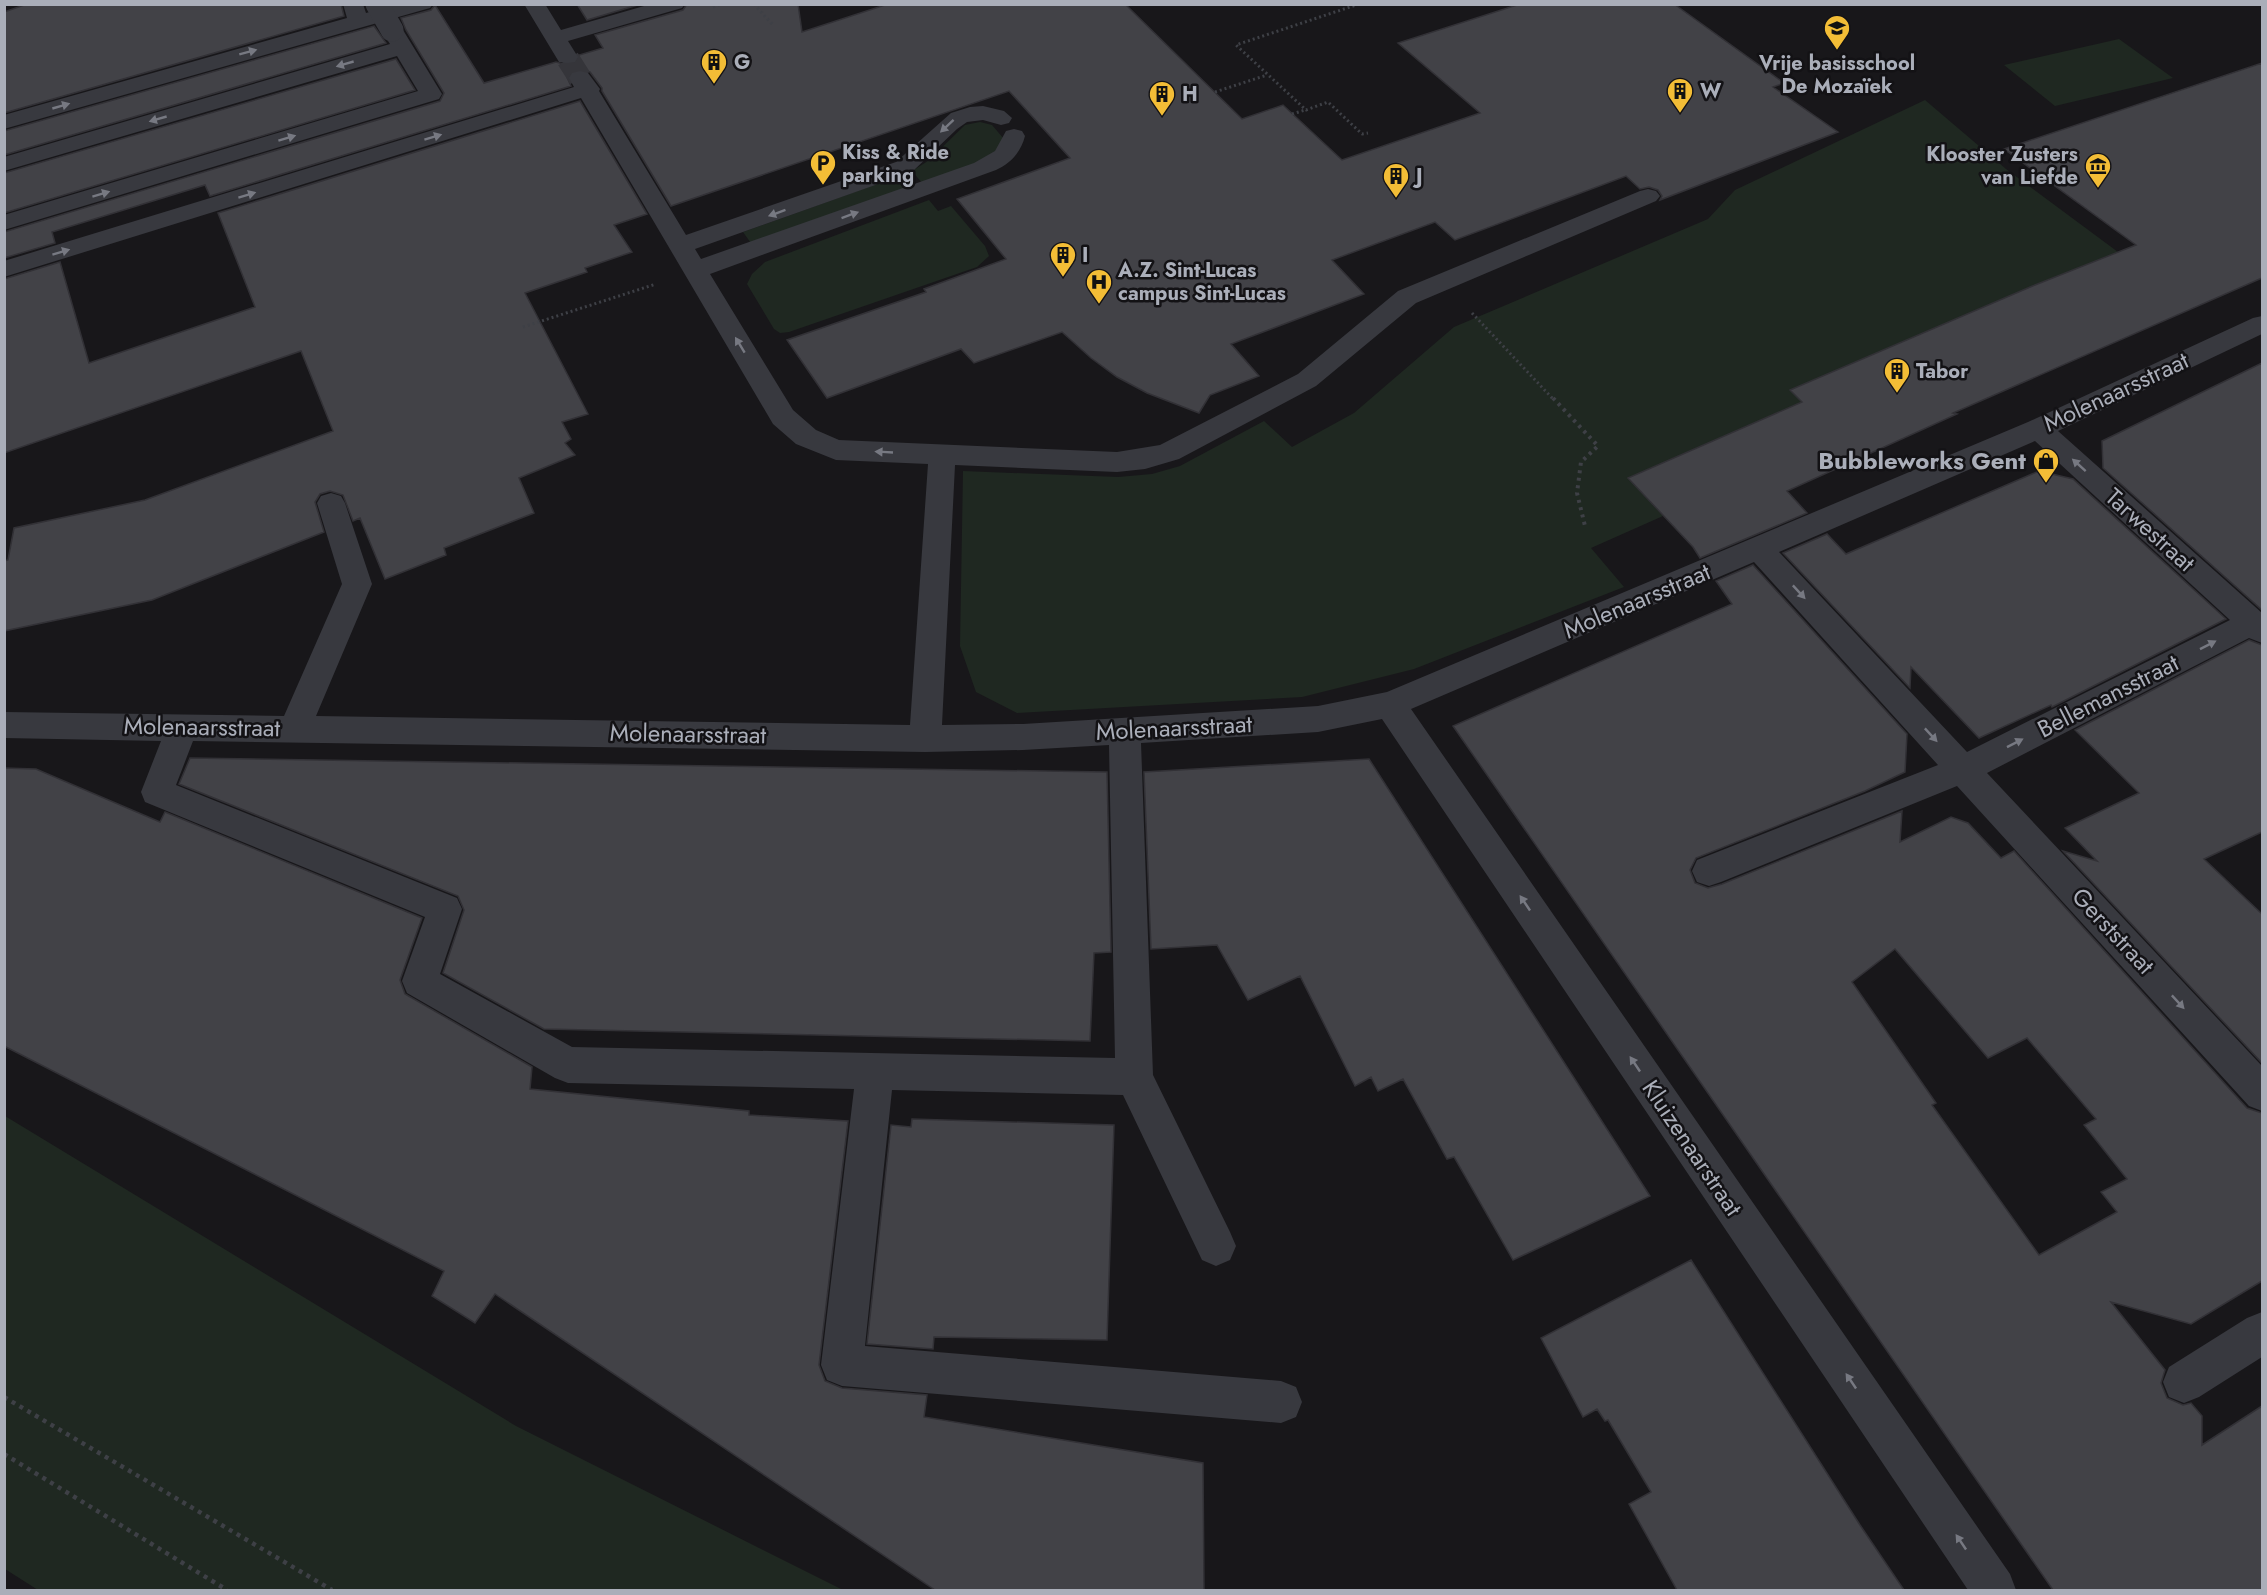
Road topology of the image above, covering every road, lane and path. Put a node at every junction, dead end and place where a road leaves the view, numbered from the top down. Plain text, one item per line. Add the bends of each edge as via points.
1 (377, 4) edge
2 (423, 4) edge
3 (534, 4) edge
4 (675, 4) edge
5 (754, 4) edge
6 (1359, 4) edge
7 (356, 13) edge
8 (772, 24) dead end
9 (556, 38) junction
10 (397, 39) junction
11 (567, 59) tunnel mouth
12 (1268, 75) junction
13 (1215, 92) dead end
14 (1306, 110) junction
15 (1292, 114) dead end
16 (4, 122) edge
17 (1368, 133) dead end
18 (4, 164) edge
19 (1648, 196) dead end
20 (4, 224) edge
21 (681, 245) junction
22 (4, 269) edge
23 (696, 270) junction
24 (1443, 282) junction
25 (523, 327) dead end
26 (2255, 337) edge
27 (2038, 429) junction
28 (942, 455) junction
29 (331, 503) dead end
30 (1585, 526) dead end
31 (1759, 549) junction
32 (2258, 627) edge
33 (1390, 705) junction
34 (4, 725) edge
35 (182, 727) junction
36 (295, 728) junction
37 (1125, 730) junction
38 (925, 739) junction
39 (1963, 769) junction
40 (1709, 871) dead end
41 (875, 1072) junction
42 (1134, 1077) junction
43 (2262, 1093) edge
44 (1216, 1246) dead end
45 (2262, 1333) edge
46 (2184, 1382) dead end
47 (4, 1397) edge
48 (1281, 1402) dead end
49 (4, 1454) edge
50 (227, 1590) edge
51 (332, 1590) edge
52 (1994, 1590) edge

1 - 10 street, bridge
2 - 7 street
3 - 9 street
4 - 9 street
5 - 8 path
6 - 12 path via 1236,45
16 -> 7 street
9 - 11 street
10 -> 18 street
20 -> 10 street via 430,94
12 - 13 path
12 - 14 path
14 - 15 path
14 - 17 path via 1328,102 1362,134
19 - 24 street
22 -> 21 street via 584,83
21 - 23 street
23 -> 21 street via 1000,160 1012,147 1008,127 997,115 959,116 904,167
23 - 25 path
28 -> 23 street via 836,450 806,437 783,417
24 - 28 street via 1407,297 1307,380 1169,452 1117,462
24 - 30 path via 1598,446 1581,462 1577,493
26 - 27 street, Molenaarsstraat
27 - 31 street, Molenaarsstraat
32 -> 27 street, Tarwestraat
28 - 38 street
29 - 36 street via 357,585
31 - 33 street, Molenaarsstraat
31 -> 39 street, Gerststraat
39 -> 32 street, Bellemansstraat
33 - 37 street, Molenaarsstraat via 1318,719
52 -> 33 street, Kluizenaarstraat
34 - 35 street, Molenaarsstraat
35 - 36 street, Molenaarsstraat
35 - 41 street via 157,792 445,909 420,981 568,1065
36 - 38 street, Molenaarsstraat
37 - 38 street, Molenaarsstraat
37 - 42 street
39 - 40 street
39 -> 43 street, Gerststraat
41 - 42 street
41 - 48 street via 843,1365
42 - 44 street
45 - 46 street
47 - 51 path
49 - 50 path

